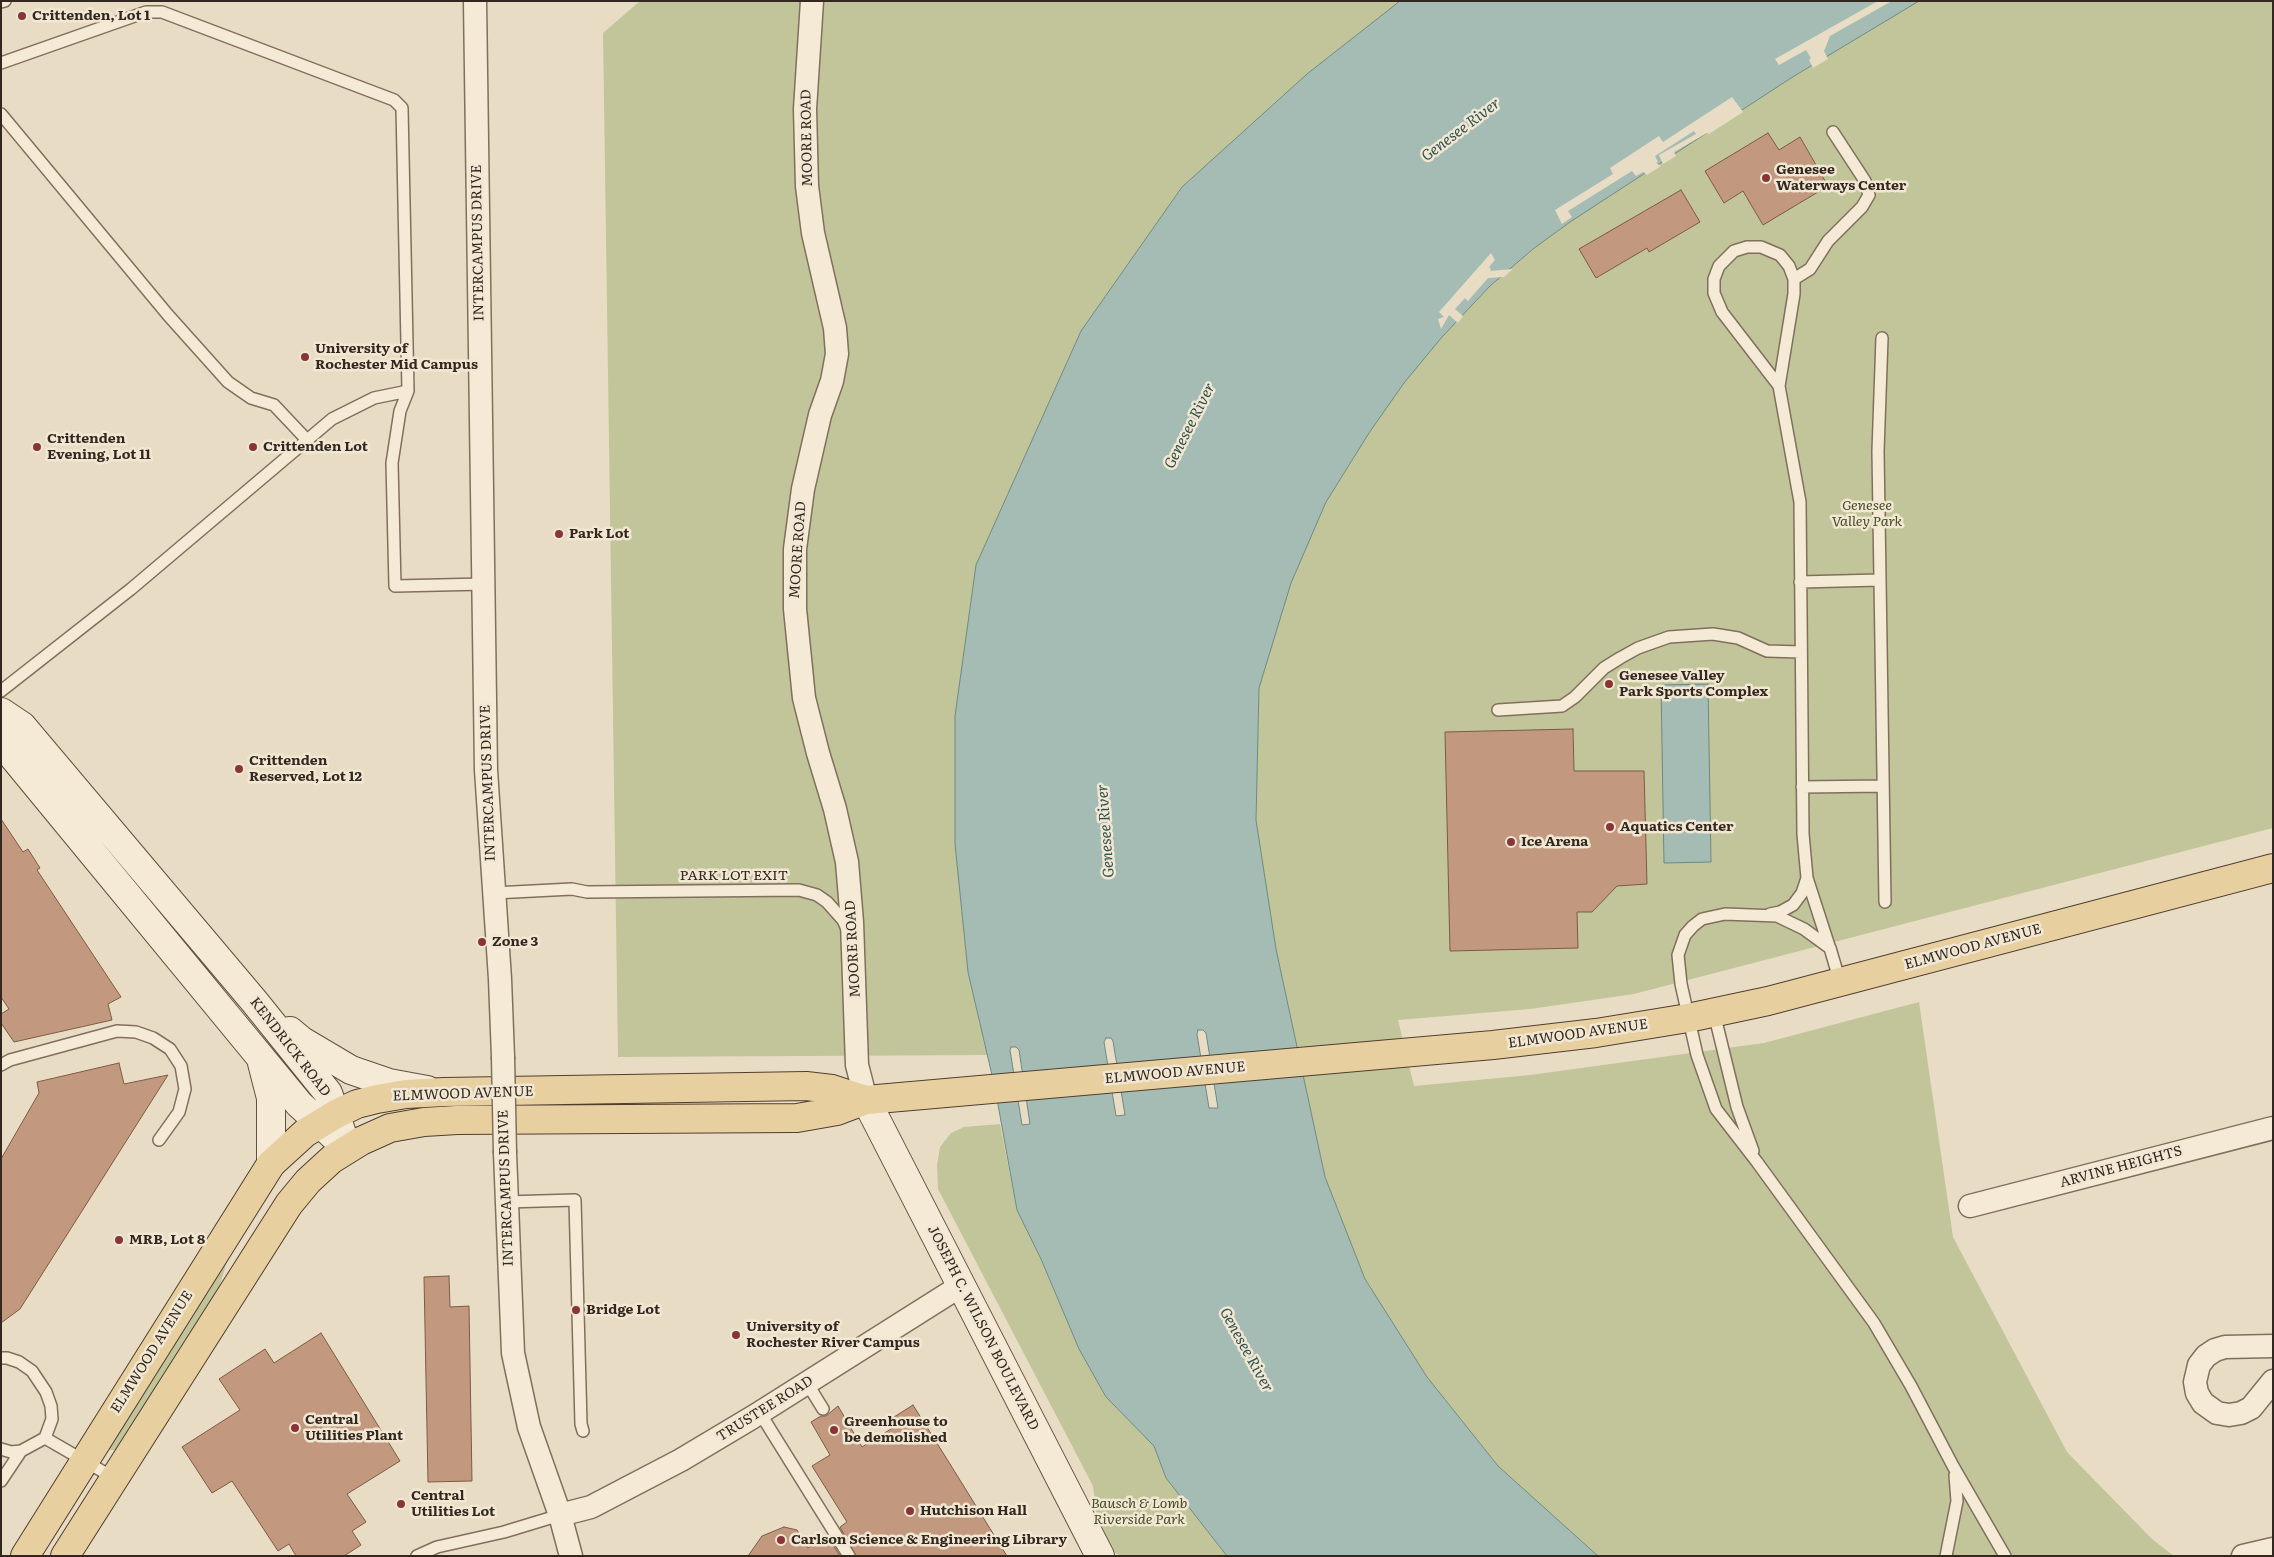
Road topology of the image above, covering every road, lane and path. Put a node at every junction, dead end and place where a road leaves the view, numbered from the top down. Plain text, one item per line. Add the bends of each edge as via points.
1 (475, 1) edge
2 (812, 1) edge
3 (1, 63) edge
4 (1, 114) edge
5 (1833, 132) dead end
6 (1794, 279) junction
7 (1882, 338) dead end
8 (1779, 386) junction
9 (408, 391) junction
10 (307, 440) junction
11 (1879, 580) junction
12 (1800, 582) junction
13 (484, 584) junction
14 (1801, 652) junction
15 (1, 691) edge
16 (1498, 710) dead end
17 (1, 712) edge
18 (1, 742) edge
19 (1802, 786) junction
20 (1883, 786) junction
21 (2273, 868) edge
22 (1807, 878) junction
23 (494, 893) junction
24 (1885, 902) dead end
25 (1765, 914) junction
26 (853, 944) junction
27 (1830, 948) junction
28 (1840, 982) junction
29 (254, 1000) junction
30 (1701, 1016) junction
31 (260, 1057) junction
32 (1, 1066) edge
33 (444, 1092) junction
34 (866, 1100) junction
35 (328, 1119) junction
36 (2273, 1128) edge
37 (159, 1140) dead end
38 (347, 1148) junction
39 (1757, 1162) junction
40 (271, 1164) junction
41 (506, 1202) junction
42 (1970, 1206) dead end
43 (962, 1285) junction
44 (2273, 1346) edge
45 (1, 1358) edge
46 (2273, 1381) edge
47 (807, 1383) junction
48 (823, 1409) dead end
49 (760, 1413) junction
50 (583, 1431) dead end
51 (45, 1438) junction
52 (1, 1448) edge
53 (20, 1451) junction
54 (84, 1461) junction
55 (1953, 1466) junction
56 (114, 1478) junction
57 (1, 1481) edge
58 (560, 1515) junction
59 (2273, 1549) edge
60 (25, 1556) edge
61 (65, 1556) edge
62 (417, 1556) edge
63 (572, 1556) edge
64 (849, 1556) edge
65 (1100, 1556) edge
66 (1946, 1556) edge
67 (2005, 1556) edge
68 (2243, 1556) edge

1 - 13 street, INTERCAMPUS DRIVE
2 - 26 street, MOORE ROAD via 806,108 807,186 813,233 835,328 837,354 802,489 795,549 795,609 804,698 847,862
3 - 9 lane via 146,12 162,12 394,100 402,108
4 - 10 lane via 228,382 251,398 274,405
5 - 6 lane via 1865,181 1869,195 1862,207 1828,241 1810,269
6 - 8 lane
6 - 8 lane via 1780,255 1754,246 1728,256 1714,279 1718,306
7 - 11 lane via 1878,451
8 - 12 lane via 1799,489
9 - 10 lane via 374,398 332,419
9 - 13 lane via 400,410 392,463 395,586
10 - 15 lane via 131,589
11 - 12 lane
11 - 20 lane
12 - 14 lane
13 - 23 street, INTERCAMPUS DRIVE via 486,770
14 - 16 lane via 1767,651 1738,638 1713,634 1668,637 1638,648 1604,668 1562,706
14 - 19 lane
17 - 29 street, KENDRICK ROAD via 22,726
18 - 31 street, KENDRICK ROAD
19 - 20 lane
19 - 22 lane
20 - 24 lane
21 - 28 main road, ELMWOOD AVENUE
22 - 25 lane via 1793,905 1780,912
22 - 27 lane
23 - 26 lane, PARK LOT EXIT via 572,889 588,892 808,892 835,910
23 - 41 street, INTERCAMPUS DRIVE, bridge via 503,1057
25 - 27 lane via 1790,921
25 - 30 lane via 1702,919 1685,935 1678,968
26 - 34 street, MOORE ROAD via 857,1065
27 - 28 lane
28 - 30 main road, ELMWOOD AVENUE
29 - 33 street via 302,1041 351,1070 388,1083
29 - 35 street, KENDRICK ROAD via 328,1093
30 - 34 main road, ELMWOOD AVENUE via 1528,1042
30 - 39 lane
30 - 39 lane via 1696,1055 1716,1109
31 - 35 street, KENDRICK ROAD via 304,1110
31 - 40 street via 271,1098
32 - 37 lane via 10,1060 117,1031 136,1032 154,1038 170,1048 181,1066 185,1089 179,1112
33 - 34 main road, ELMWOOD AVENUE via 806,1086 832,1089
33 - 35 main road, ELMWOOD AVENUE via 377,1099 357,1104
34 - 38 main road, ELMWOOD AVENUE via 837,1111 797,1118 424,1122 390,1128
34 - 43 street, JOSEPH C. WILSON BOULEVARD
35 - 38 street, KENDRICK ROAD
35 - 40 main road, ELMWOOD AVENUE via 305,1133
36 - 42 street, ARVINE HEIGHTS
38 - 56 main road, ELMWOOD AVENUE via 319,1170 289,1204
39 - 55 lane via 1874,1323
40 - 54 main road, ELMWOOD AVENUE
41 - 50 lane via 575,1200
41 - 58 street, INTERCAMPUS DRIVE via 514,1362 529,1427
43 - 47 street, TRUSTEE ROAD
43 - 65 street, JOSEPH C. WILSON BOULEVARD
44 - 46 street via 2214,1350 2199,1365 2195,1382 2203,1403 2218,1413 2229,1415 2251,1408
45 - 51 lane via 19,1362 32,1371 43,1387 52,1419
47 - 48 lane
47 - 49 street, TRUSTEE ROAD
49 - 58 street, TRUSTEE ROAD via 601,1503
49 - 64 lane
51 - 53 lane
51 - 54 lane
52 - 53 lane
53 - 57 lane
54 - 56 lane
54 - 60 main road, ELMWOOD AVENUE
55 - 66 lane via 1957,1501
55 - 67 lane
56 - 61 main road, ELMWOOD AVENUE
58 - 62 lane
58 - 63 street, INTERCAMPUS DRIVE
59 - 68 street

